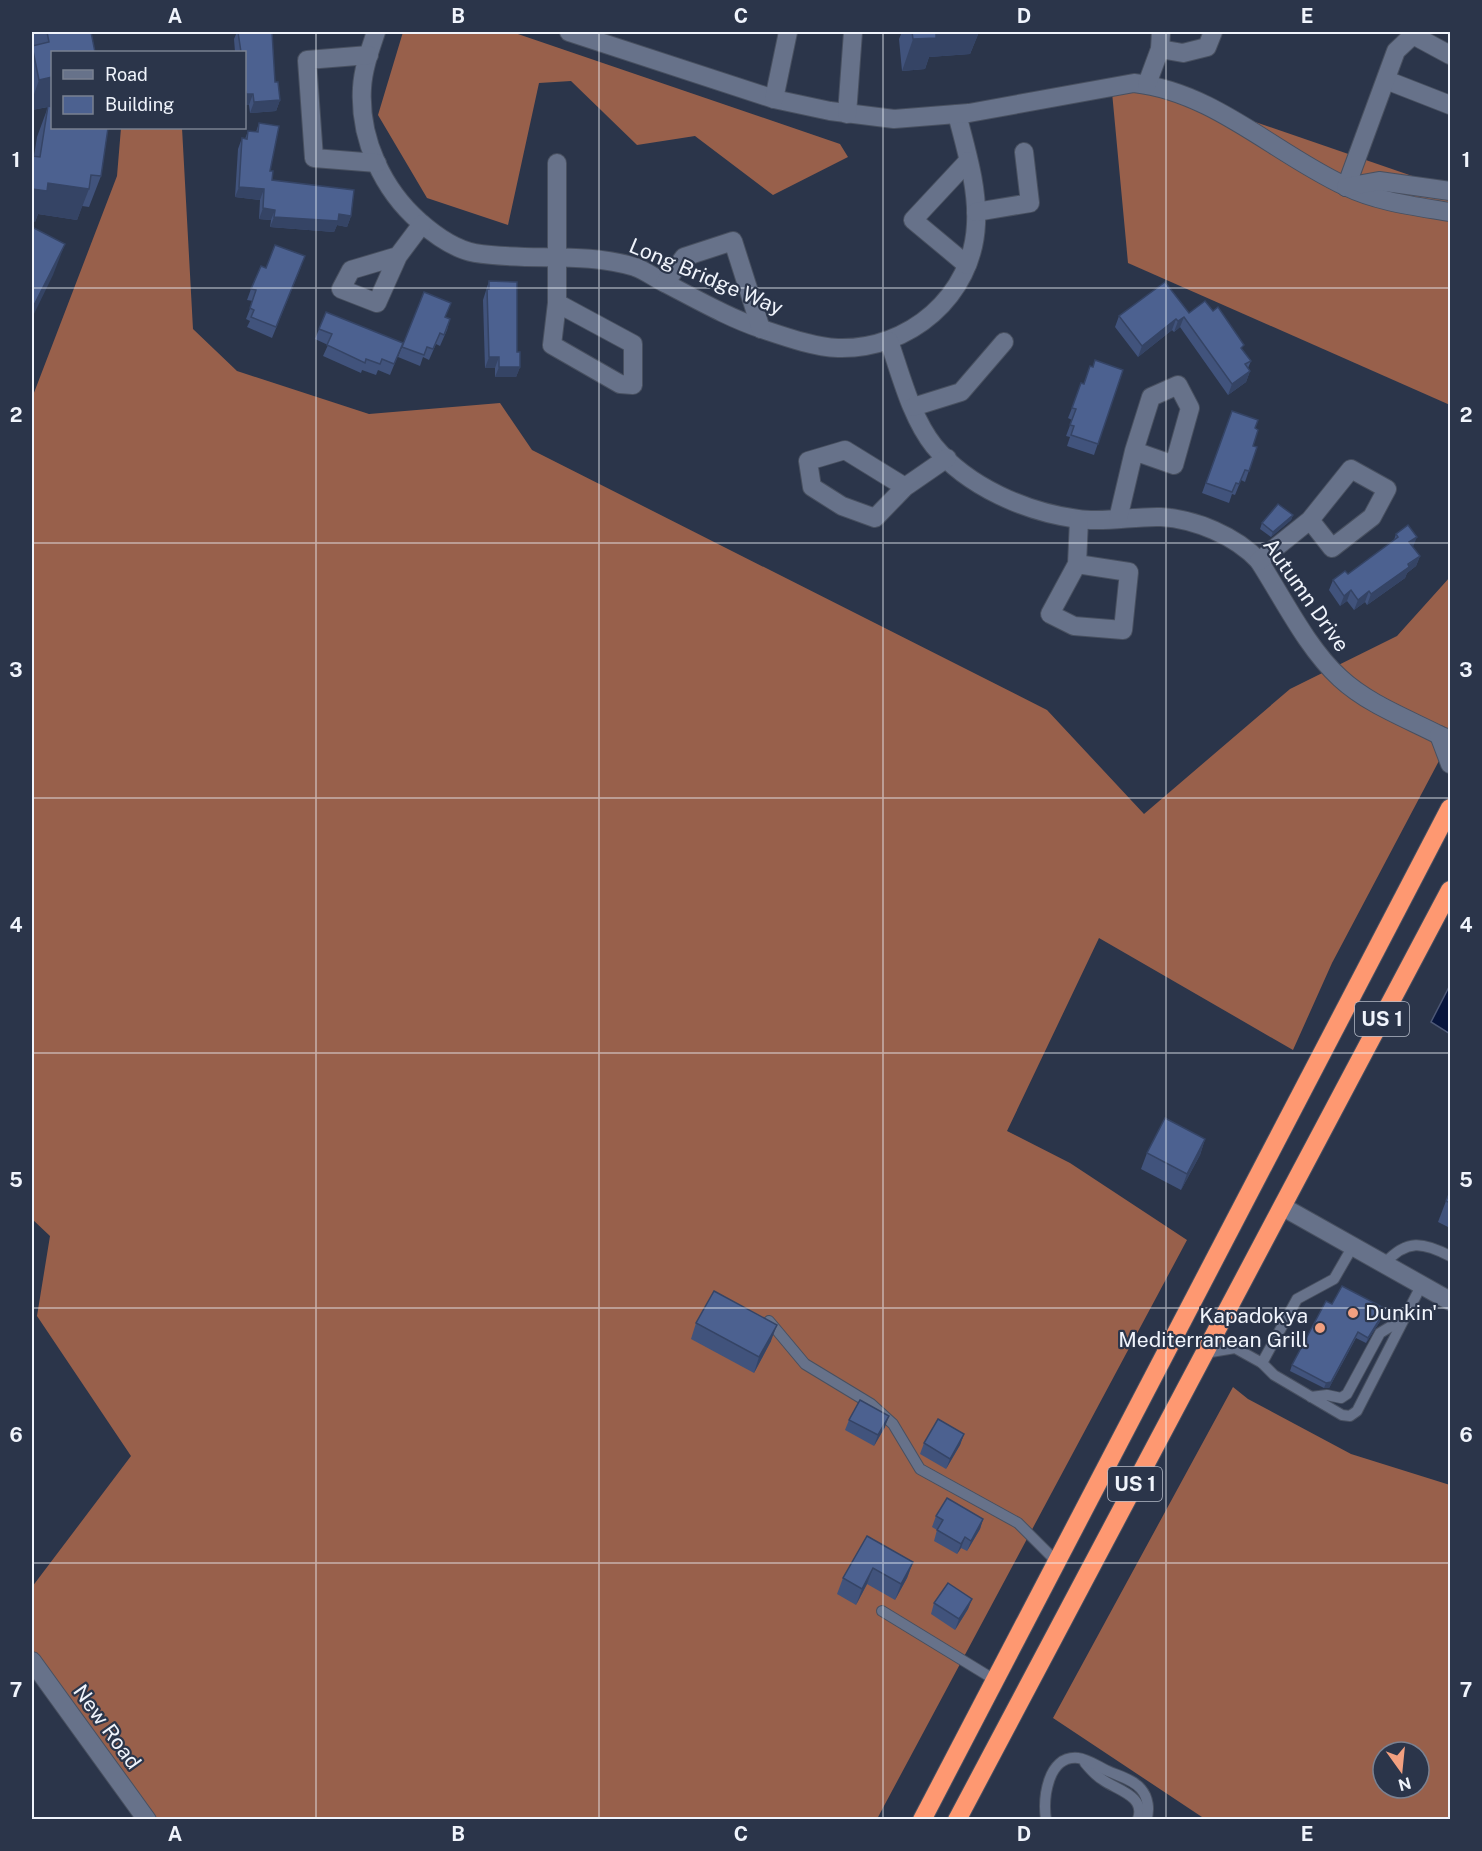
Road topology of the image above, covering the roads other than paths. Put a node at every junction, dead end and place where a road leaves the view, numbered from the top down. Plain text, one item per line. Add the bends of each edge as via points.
1 (376, 32) edge
2 (568, 32) edge
3 (788, 32) edge
4 (853, 32) edge
5 (1213, 32) edge
6 (1161, 40) edge
7 (369, 55) junction
8 (1450, 55) edge
9 (1386, 80) junction
10 (1147, 84) junction
11 (774, 99) junction
12 (1450, 105) edge
13 (847, 114) junction
14 (957, 114) junction
15 (1024, 152) dead end
16 (968, 161) junction
17 (377, 163) junction
18 (557, 163) dead end
19 (1346, 187) junction
20 (1450, 191) edge
21 (976, 212) junction
22 (1450, 212) edge
23 (422, 224) junction
24 (398, 256) dead end
25 (557, 258) junction
26 (968, 265) junction
27 (665, 283) junction
28 (558, 303) junction
29 (761, 329) junction
30 (889, 341) junction
31 (1004, 342) dead end
32 (913, 407) junction
33 (1134, 451) dead end
34 (947, 458) junction
35 (905, 487) junction
36 (1119, 519) junction
37 (1079, 520) junction
38 (1310, 520) dead end
39 (1259, 561) junction
40 (1077, 564) junction
41 (1445, 737) edge
42 (1450, 764) edge
43 (1450, 808) edge
44 (1450, 890) edge
45 (1283, 1207) junction
46 (1353, 1246) junction
47 (1450, 1256) edge
48 (1385, 1263) junction
49 (1422, 1284) junction
50 (1450, 1301) edge
51 (1404, 1318) junction
52 (769, 1321) edge
53 (1205, 1353) junction
54 (1262, 1363) junction
55 (1311, 1397) junction
56 (1057, 1562) junction
57 (882, 1611) dead end
58 (32, 1661) edge
59 (995, 1680) junction
60 (1081, 1759) junction
61 (963, 1816) edge
62 (1138, 1819) edge
63 (147, 1820) edge
64 (922, 1820) edge
65 (1046, 1820) edge
66 (1146, 1820) edge

1 - 7 street, Long Bridge Way
2 - 11 street
3 - 11 street
4 - 13 street
5 - 6 street via 1207,46 1183,53
6 - 10 street
7 - 17 street, Long Bridge Way via 362,90 363,116
7 - 17 street via 307,60 314,158
8 - 9 street via 1413,35 1396,51
9 - 12 street
9 - 19 street
10 - 14 street via 1134,82
10 - 19 street via 1182,94 1224,114
11 - 13 street
13 - 14 street via 894,119
14 - 16 street, Long Bridge Way
15 - 21 street via 1030,203
16 - 21 street, Long Bridge Way
16 - 26 street via 913,220
17 - 23 street, Long Bridge Way via 392,194
18 - 25 street
19 - 20 street via 1379,181
19 - 22 street via 1378,200
21 - 26 street, Long Bridge Way via 975,239
23 - 24 street
23 - 25 street, Long Bridge Way via 471,252
25 - 27 street, Long Bridge Way via 608,260 638,268
25 - 28 street
26 - 30 street, Long Bridge Way via 955,290 937,311 916,328
27 - 29 street, Long Bridge Way
27 - 29 street via 684,257 733,240
28 - 28 street via 633,344 633,385 620,384 552,345
29 - 30 street, Long Bridge Way via 838,348
30 - 32 street, Autumn Drive
31 - 32 street via 961,392
32 - 34 street, Autumn Drive via 933,445
33 - 36 street
34 - 35 street
34 - 37 street, Autumn Drive via 976,482 1004,497
35 - 35 street via 875,518 842,507 812,487 808,461 845,450
36 - 37 street, Autumn Drive
36 - 39 street, Autumn Drive via 1183,520 1246,546
37 - 40 street
38 - 39 street
39 - 41 street, Autumn Drive via 1325,664 1341,680 1365,697
40 - 40 street via 1129,572 1123,630 1074,626 1050,614
41 - 42 street, Autumn Drive
43 - 56 highway, US 1
44 - 45 highway, US 1
45 - 46 street
45 - 53 highway, US 1
46 - 48 street
46 - 54 lane via 1330,1283 1297,1299
47 - 48 lane via 1428,1246 1407,1246
48 - 49 street
49 - 50 street
49 - 51 lane
51 - 55 lane via 1380,1333 1347,1394 1341,1398
51 - 55 lane via 1354,1414 1342,1415
52 - 56 lane via 805,1364 871,1404 893,1425 920,1470 1018,1523
53 - 54 lane via 1235,1348
53 - 61 highway, US 1
54 - 55 lane via 1274,1375
56 - 59 highway, US 1
57 - 59 lane
58 - 63 street, New Road
59 - 64 highway, US 1
60 - 62 lane via 1101,1780 1134,1798 1140,1810
60 - 65 lane via 1064,1761 1056,1767 1043,1802
60 - 66 lane via 1141,1789 1149,1812

